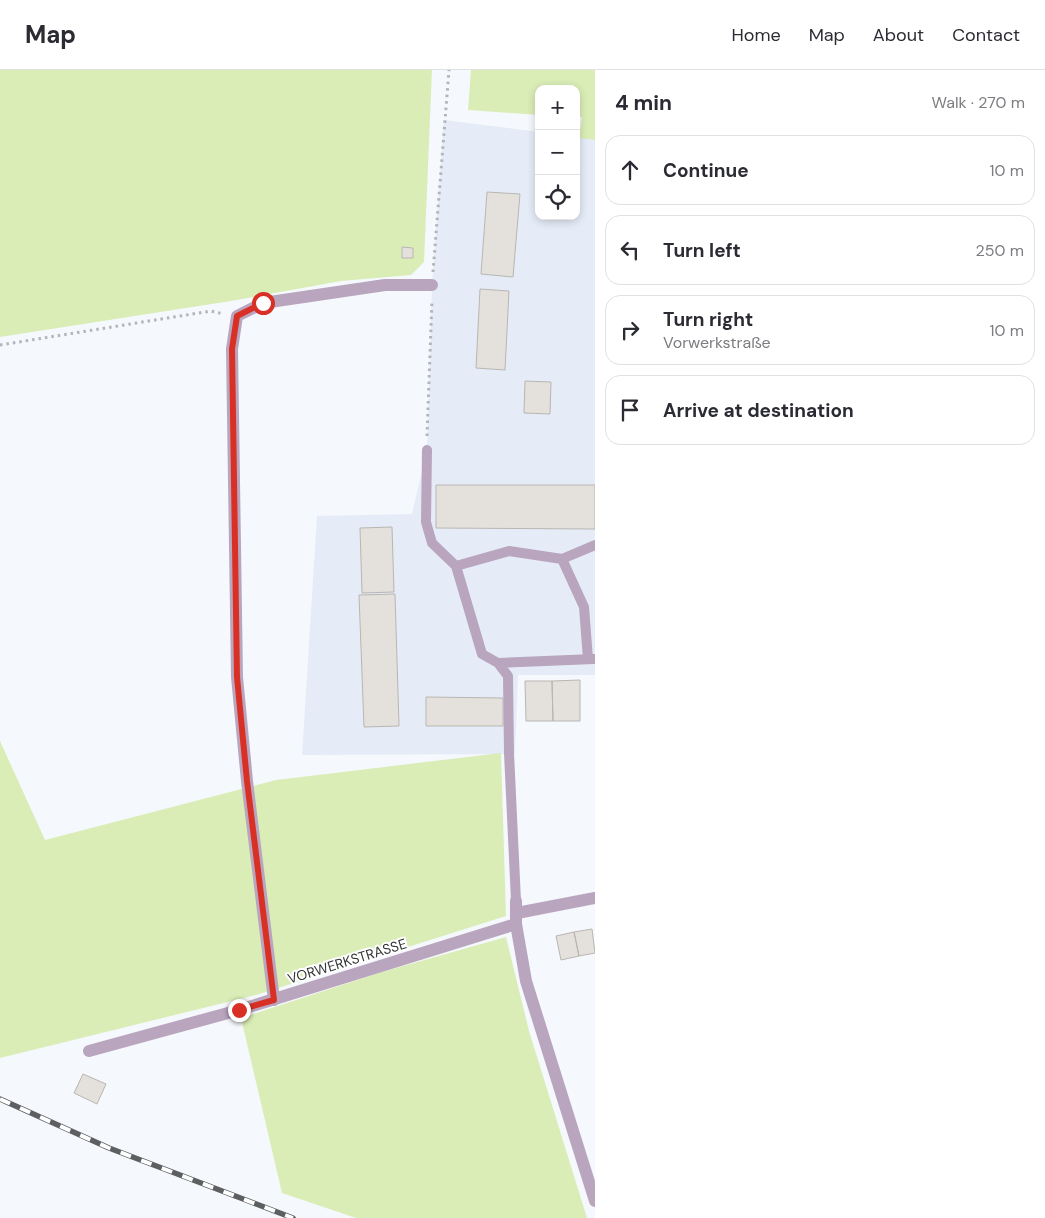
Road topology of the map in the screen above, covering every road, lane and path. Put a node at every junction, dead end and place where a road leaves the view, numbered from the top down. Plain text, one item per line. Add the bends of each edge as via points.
1 (450, 70) edge
2 (432, 285) junction
3 (237, 316) junction
4 (0, 346) edge
5 (427, 450) joint
6 (595, 545) edge
7 (562, 559) junction
8 (456, 566) junction
9 (592, 659) edge
10 (498, 663) junction
11 (595, 898) edge
12 (516, 913) junction
13 (274, 1000) junction
14 (89, 1051) dead end
15 (595, 1201) edge

1 - 2 path
2 - 3 street via 385,285 263,303
2 - 5 path
3 - 4 path via 212,311
3 - 13 street via 232,349 237,677
5 - 8 lane via 426,522 432,543
6 - 7 lane
7 - 8 lane via 509,551
7 - 9 lane via 584,607
8 - 10 lane via 482,654
9 - 10 lane
10 - 12 lane via 508,676
11 - 12 street, VORWERKSTRASSE
12 - 13 street, VORWERKSTRASSE
12 - 15 street via 526,981
13 - 14 street, VORWERKSTRASSE

